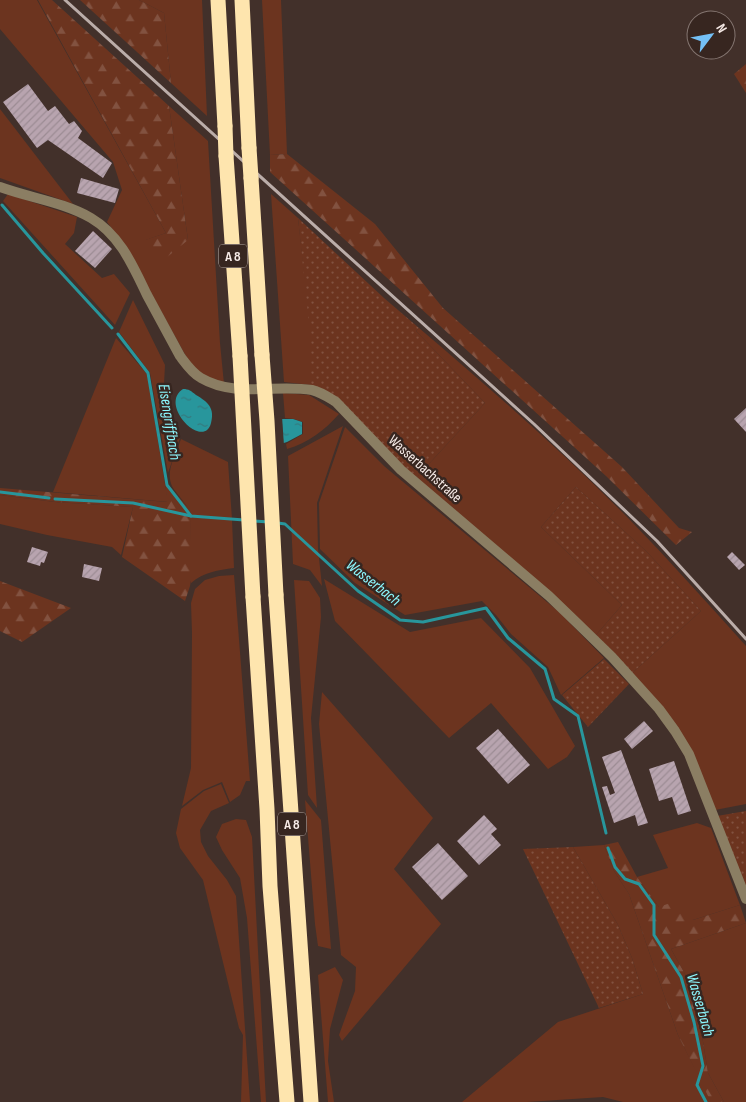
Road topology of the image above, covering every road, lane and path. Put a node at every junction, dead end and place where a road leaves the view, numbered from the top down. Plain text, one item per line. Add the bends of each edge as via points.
1 (218, 0) edge
2 (242, 0) edge
3 (0, 187) edge
4 (746, 899) edge
5 (287, 1102) edge
6 (311, 1102) edge

1 - 5 highway, A 8, bridge via 270,886
2 - 6 highway, A 8, bridge via 276,595
3 - 4 street, Wasserbachstraße via 64,206 92,218 109,232 130,262 180,356 200,378 218,386 244,390 313,390 330,398 401,470 549,596 640,687 675,731 689,754

